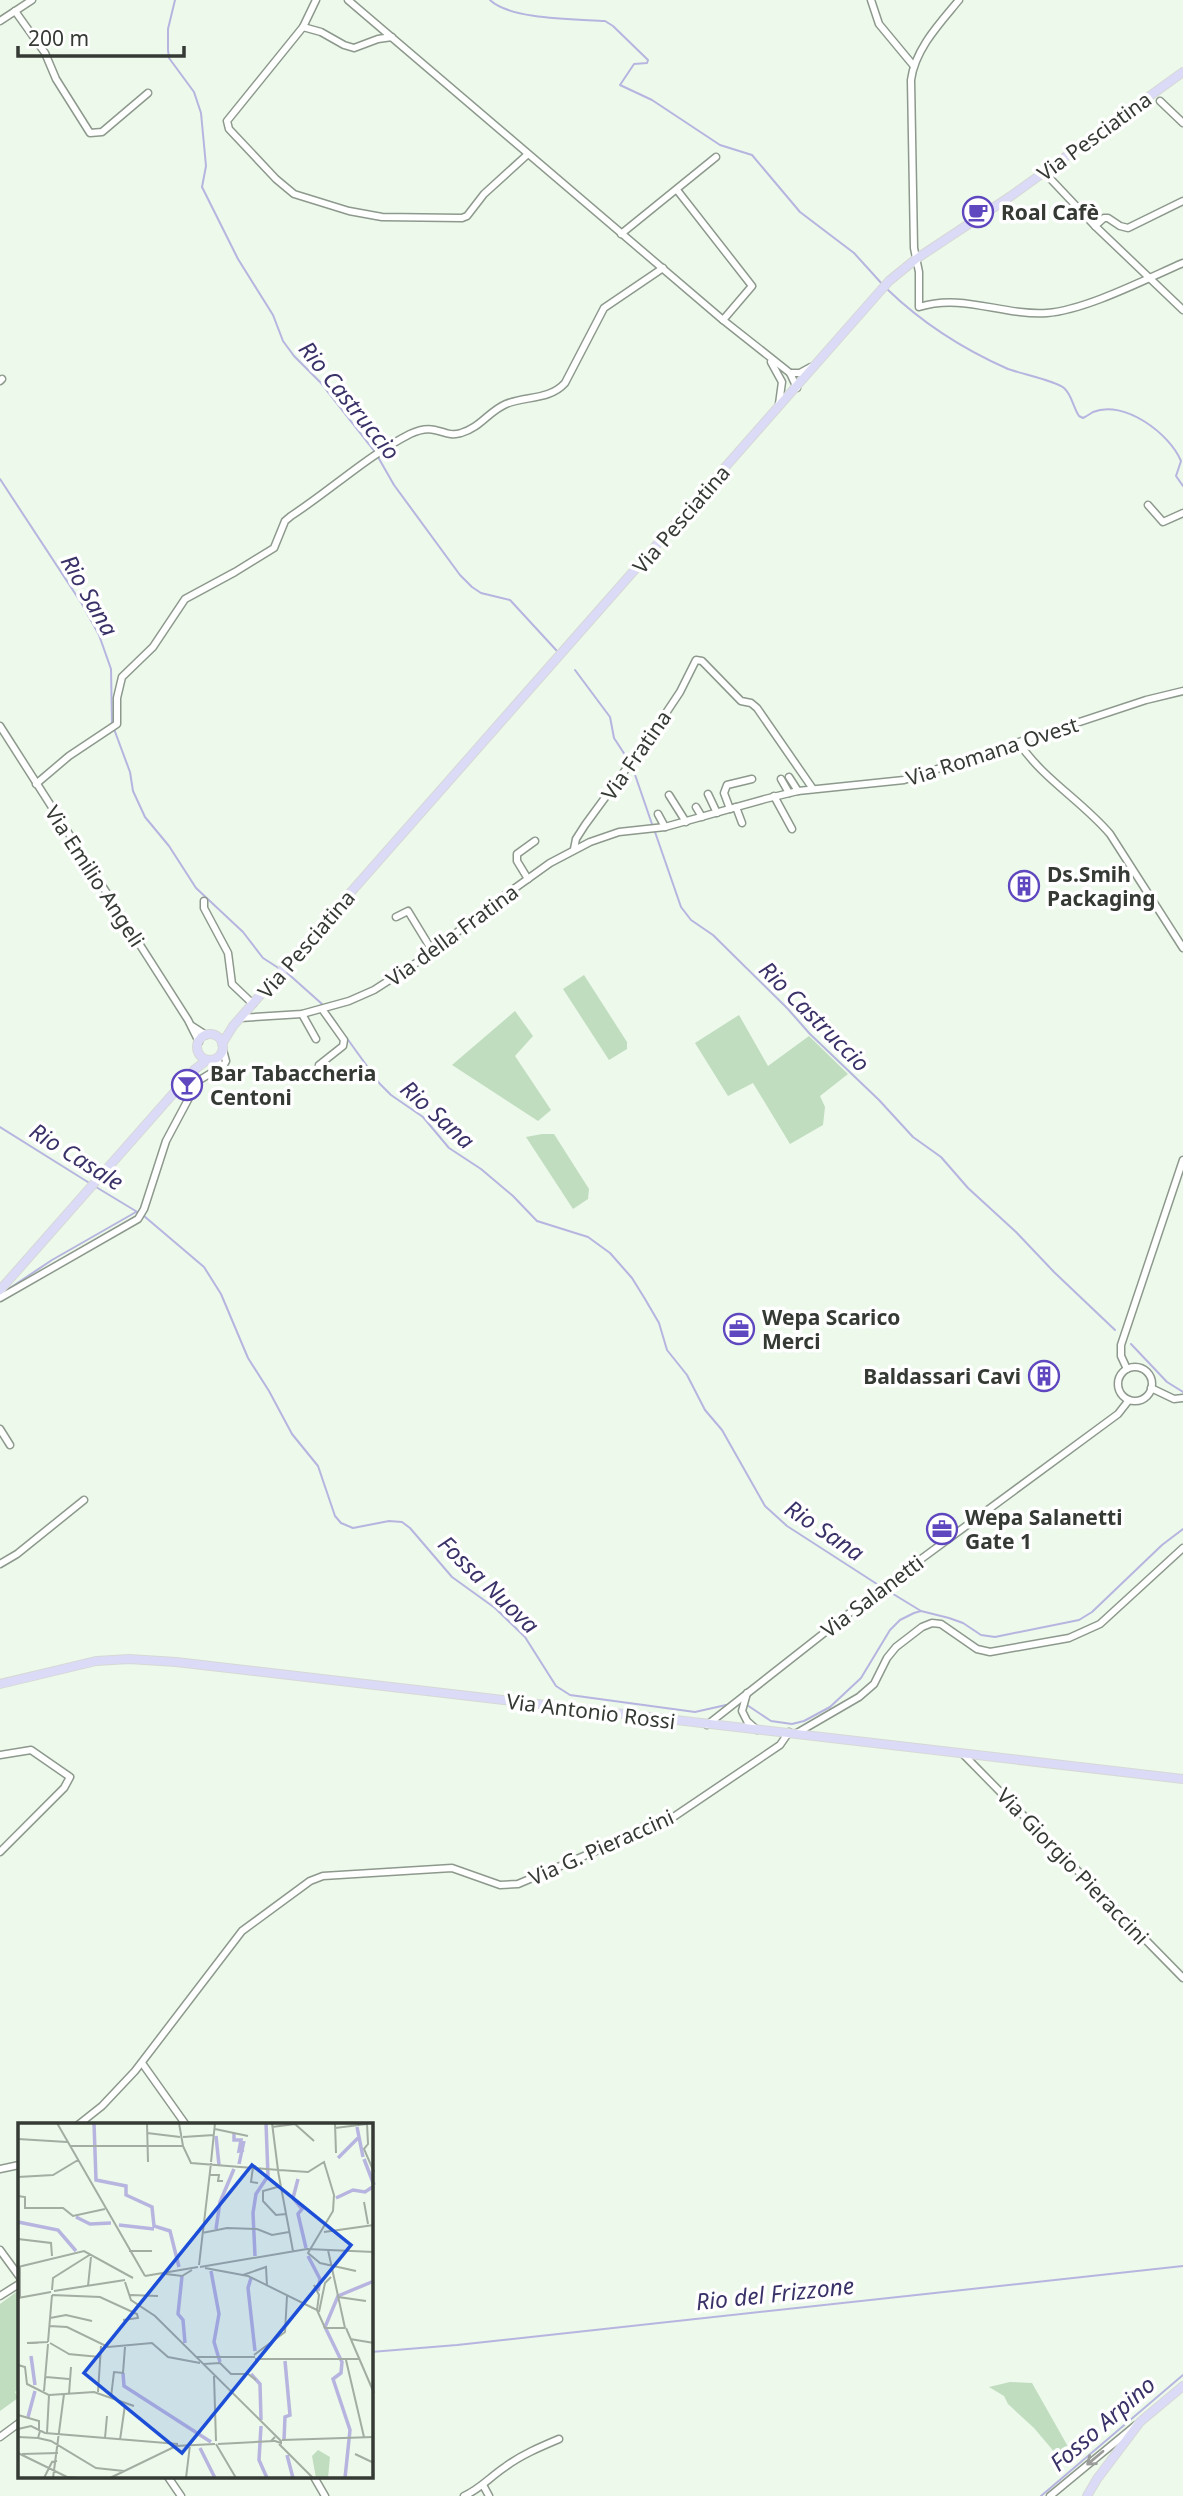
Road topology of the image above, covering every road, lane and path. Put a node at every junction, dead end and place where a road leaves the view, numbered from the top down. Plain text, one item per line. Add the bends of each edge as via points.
1 (32, 0) edge
2 (317, 0) edge
3 (348, 0) edge
4 (871, 0) edge
5 (959, 0) edge
6 (15, 11) junction
7 (0, 21) edge
8 (303, 27) junction
9 (392, 37) junction
10 (913, 65) junction
11 (1183, 72) edge
12 (148, 93) dead end
13 (1160, 101) dead end
14 (1183, 123) edge
15 (528, 154) junction
16 (716, 157) dead end
17 (1044, 172) junction
18 (677, 190) junction
19 (1183, 201) edge
20 (1095, 226) junction
21 (621, 234) junction
22 (916, 259) junction
23 (1183, 263) edge
24 (663, 268) junction
25 (1150, 278) junction
26 (1183, 310) edge
27 (723, 320) junction
28 (771, 360) junction
29 (818, 364) junction
30 (790, 373) junction
31 (782, 382) junction
32 (797, 388) junction
33 (778, 410) junction
34 (1148, 505) dead end
35 (1183, 513) edge
36 (1183, 691) edge
37 (0, 726) edge
38 (1019, 743) junction
39 (752, 779) dead end
40 (36, 784) junction
41 (813, 789) junction
42 (798, 792) junction
43 (789, 793) junction
44 (708, 794) dead end
45 (669, 795) dead end
46 (774, 796) junction
47 (696, 807) dead end
48 (733, 808) junction
49 (717, 813) junction
50 (658, 814) dead end
51 (702, 817) junction
52 (685, 822) junction
53 (742, 823) dead end
54 (665, 827) junction
55 (792, 829) dead end
56 (535, 841) dead end
57 (574, 849) junction
58 (528, 880) junction
59 (204, 901) dead end
60 (396, 917) dead end
61 (1183, 948) edge
62 (433, 952) junction
63 (253, 1004) junction
64 (325, 1008) junction
65 (302, 1014) junction
66 (240, 1018) junction
67 (233, 1026) junction
68 (206, 1037) junction
69 (316, 1039) dead end
70 (223, 1047) junction
71 (207, 1058) junction
72 (319, 1065) dead end
73 (220, 1069) junction
74 (1183, 1160) edge
75 (0, 1290) edge
76 (0, 1298) edge
77 (1127, 1369) junction
78 (1152, 1388) junction
79 (1183, 1398) edge
80 (1129, 1400) junction
81 (0, 1429) edge
82 (10, 1445) dead end
83 (85, 1500) dead end
84 (1183, 1548) edge
85 (0, 1564) edge
86 (0, 1684) edge
87 (748, 1691) junction
88 (729, 1709) junction
89 (742, 1711) junction
90 (707, 1725) junction
91 (733, 1727) junction
92 (757, 1730) junction
93 (793, 1732) junction
94 (963, 1754) junction
95 (0, 1755) edge
96 (1183, 1779) edge
97 (0, 1852) edge
98 (1183, 1978) edge
99 (142, 2063) junction
100 (81, 2123) edge
101 (185, 2123) edge
102 (18, 2165) edge
103 (0, 2169) edge
104 (0, 2250) edge
105 (3, 2259) edge
106 (18, 2275) edge
107 (18, 2285) edge
108 (0, 2296) edge
109 (1183, 2386) edge
110 (1140, 2422) junction
111 (18, 2424) edge
112 (0, 2437) edge
113 (559, 2439) dead end
114 (169, 2478) edge
115 (315, 2478) edge
116 (484, 2485) junction
117 (181, 2496) edge
118 (325, 2496) edge
119 (464, 2496) edge
120 (489, 2496) edge
121 (1050, 2496) edge
122 (1087, 2496) edge

1 - 6 street
2 - 8 street
3 - 9 street
4 - 10 street via 879,24
5 - 10 street
6 - 7 street
6 - 12 street via 46,53 56,79 90,133 102,132
8 - 9 street via 354,48
8 - 15 street via 227,121 229,129 294,194 382,217 462,218
9 - 15 street
10 - 22 street
11 - 17 main road, Via Pesciatina
13 - 14 street, Via Pesciatina
15 - 21 street
16 - 18 street
17 - 20 street
17 - 22 main road, Via Pesciatina
18 - 21 street
18 - 27 street via 752,286
19 - 20 street via 1128,228 1108,218
20 - 25 street
21 - 24 street
22 - 25 street via 919,307 946,301 1045,313 1069,310
22 - 29 main road, Via Pesciatina via 885,287
23 - 25 street
24 - 27 street
24 - 40 street via 604,308 565,383 556,391 507,403 459,435 428,428 408,435 291,516 274,548 185,598 153,647 122,677 114,726
25 - 26 street
27 - 28 street
28 - 30 street
28 - 31 street
29 - 30 street
29 - 32 main road, Via Pesciatina
30 - 32 street
31 - 32 street
31 - 33 street
32 - 33 main road, Via Pesciatina
33 - 63 main road, Via Pesciatina
34 - 35 street via 1163,522
36 - 38 street, Via Romana Ovest
37 - 40 street, Via Emilio Angeli
38 - 41 street, Via Romana Ovest via 904,780
38 - 61 street via 1110,834
39 - 48 street via 726,785 724,793
40 - 68 street, Via Emilio Angeli via 191,1025
41 - 42 street, Via Romana Ovest
41 - 57 street, Via Fratina via 757,708 741,701 696,660 680,692 585,825
42 - 43 street, Via Romana Ovest
42 - 43 street via 785,778
43 - 46 street, Via Romana Ovest
44 - 49 street
45 - 52 street
46 - 48 street, Via Romana Ovest
46 - 55 street
47 - 51 street
48 - 49 street, Via Romana Ovest
48 - 53 street
49 - 51 street, Via Romana Ovest
50 - 54 street
51 - 52 street, Via Romana Ovest
52 - 54 street, Via Romana Ovest
54 - 57 street, Via Romana Ovest via 619,832
56 - 58 street via 517,854
57 - 58 street, Via della Fratina
58 - 62 street, Via della Fratina
59 - 63 street via 228,953 232,984
60 - 62 street via 408,911
62 - 64 street, Via della Fratina via 374,990
63 - 66 main road, Via Pesciatina
64 - 65 street, Via della Fratina
64 - 72 street via 344,1040 343,1046
65 - 66 street, Via della Fratina
65 - 69 street
66 - 67 main road, Via Pesciatina
67 - 68 main road, Via Pesciatina
67 - 70 main road, Via Pesciatina
68 - 70 main road
68 - 71 main road, Via Pesciatina via 198,1048
70 - 71 main road, Via Pesciatina via 219,1056
70 - 73 street via 226,1061
71 - 73 street via 219,1063
71 - 75 main road, Via Pesciatina
73 - 76 street via 198,1081 173,1125 140,1216
74 - 77 street via 1121,1345
77 - 78 street via 1143,1369 1151,1377
77 - 80 street via 1118,1382
78 - 79 street via 1174,1399
78 - 80 street via 1140,1400
80 - 87 street, Via Salanetti via 1118,1414
81 - 82 street
83 - 85 street
84 - 93 street, Via G. Pieraccini via 1100,1624 1069,1638 990,1652 941,1625 922,1627 896,1647 874,1684 859,1697
86 - 90 main road, Via Antonio Rossi via 96,1661 176,1661
87 - 88 street, Via Salanetti
87 - 89 street
88 - 90 street, Via Salanetti
88 - 91 street
89 - 91 street
89 - 92 street
90 - 91 main road, Via Antonio Rossi
91 - 92 main road, Via Antonio Rossi
92 - 93 main road, Via Antonio Rossi
93 - 94 main road, Via Antonio Rossi
93 - 99 street, Via G. Pieraccini via 673,1818 646,1825 518,1884 500,1885 452,1868 323,1876 310,1881 242,1931
94 - 96 main road, Via Antonio Rossi
94 - 98 street, Via Giorgio Pieraccini
95 - 97 street via 31,1750 70,1777
99 - 100 street, Via G. Pieraccini
99 - 101 street
102 - 103 street
104 - 105 street
105 - 106 street
107 - 108 street
109 - 110 main road
110 -> 121 street
110 - 122 main road
111 - 112 street
113 - 116 street via 519,2457
114 - 117 street
115 - 118 street
116 - 119 street
116 - 120 street

